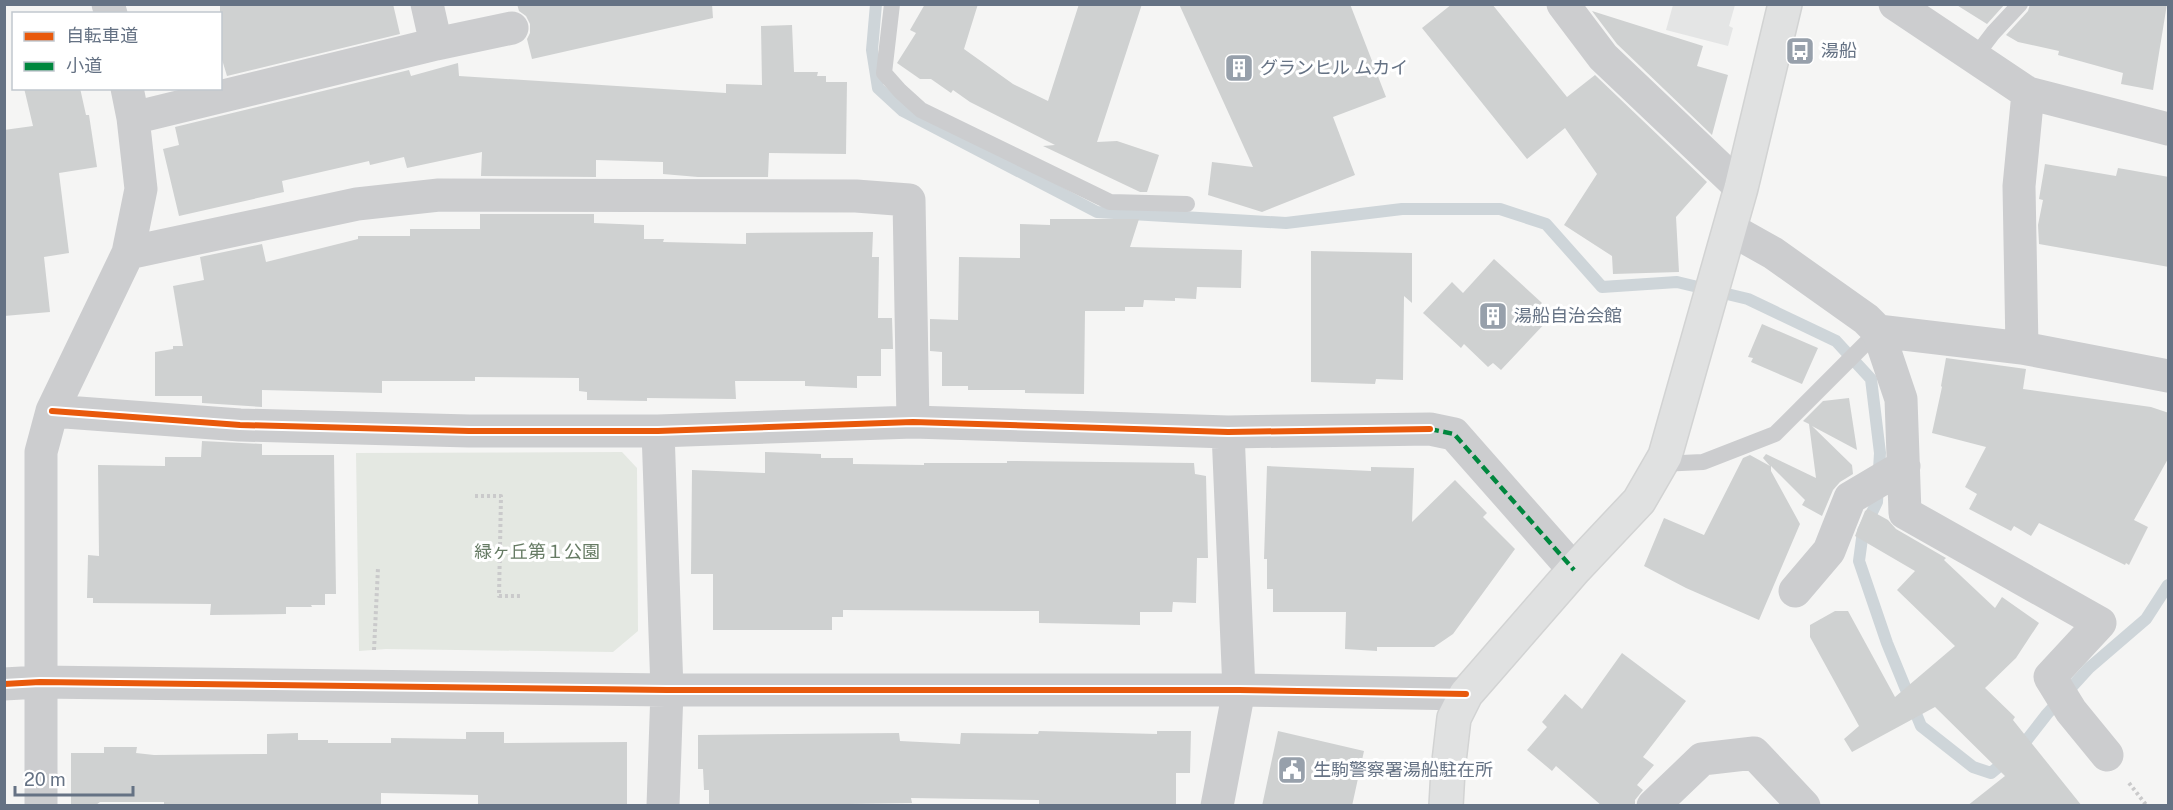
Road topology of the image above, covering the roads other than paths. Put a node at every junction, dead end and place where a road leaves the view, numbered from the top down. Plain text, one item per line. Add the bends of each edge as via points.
1 (427, 4) edge
2 (892, 4) edge
3 (1563, 4) edge
4 (1785, 4) edge
5 (1895, 4) edge
6 (2020, 4) edge
7 (512, 28) dead end
8 (436, 44) junction
9 (1974, 58) junction
10 (222, 85) edge
11 (197, 90) edge
12 (2028, 93) junction
13 (130, 103) edge
14 (2169, 129) edge
15 (1741, 188) junction
16 (1187, 204) dead end
17 (1730, 229) junction
18 (128, 253) junction
19 (1878, 332) junction
20 (2022, 348) junction
21 (2169, 376) edge
22 (52, 411) junction
23 (913, 422) junction
24 (658, 430) junction
25 (1228, 432) junction
26 (1660, 464) junction
27 (1904, 466) junction
28 (1574, 570) junction
29 (1795, 591) dead end
30 (40, 682) junction
31 (4, 684) edge
32 (667, 690) junction
33 (1239, 690) junction
34 (1466, 694) junction
35 (2107, 755) dead end
36 (41, 806) edge
37 (663, 806) edge
38 (1217, 806) edge
39 (1446, 806) edge
40 (1653, 806) edge
41 (1804, 806) edge

1 - 8 street
2 - 16 lane via 884,73 921,110 1110,202
3 - 15 street via 1603,57
4 - 15 street
5 - 9 street
6 - 9 lane
7 - 8 street
8 - 10 street
9 - 12 street
11 - 13 street
12 - 14 street
12 - 20 street via 2019,186
13 - 18 street via 141,189
15 - 17 street
17 - 19 street via 1773,254 1866,319
17 - 26 street
18 - 22 street
18 - 23 street via 357,204 439,195 856,196 909,200
19 - 20 street
19 - 26 lane via 1775,434 1703,462
19 - 27 street via 1901,399
20 - 21 street
22 - 24 street via 240,425
22 - 30 street via 41,453
23 - 24 street
23 - 25 street
24 - 32 street
25 - 28 street via 1430,429 1454,434
25 - 33 street
26 - 28 street via 1639,501
27 - 29 street via 1850,498 1829,552
27 - 35 street via 1905,513 2100,623 2050,677 2071,711
28 - 34 street
30 - 31 street
30 - 32 street
30 - 36 street
32 - 33 street
32 - 37 street
33 - 34 street
33 - 38 street
34 - 39 street via 1454,718
40 - 41 street via 1702,759 1754,753

